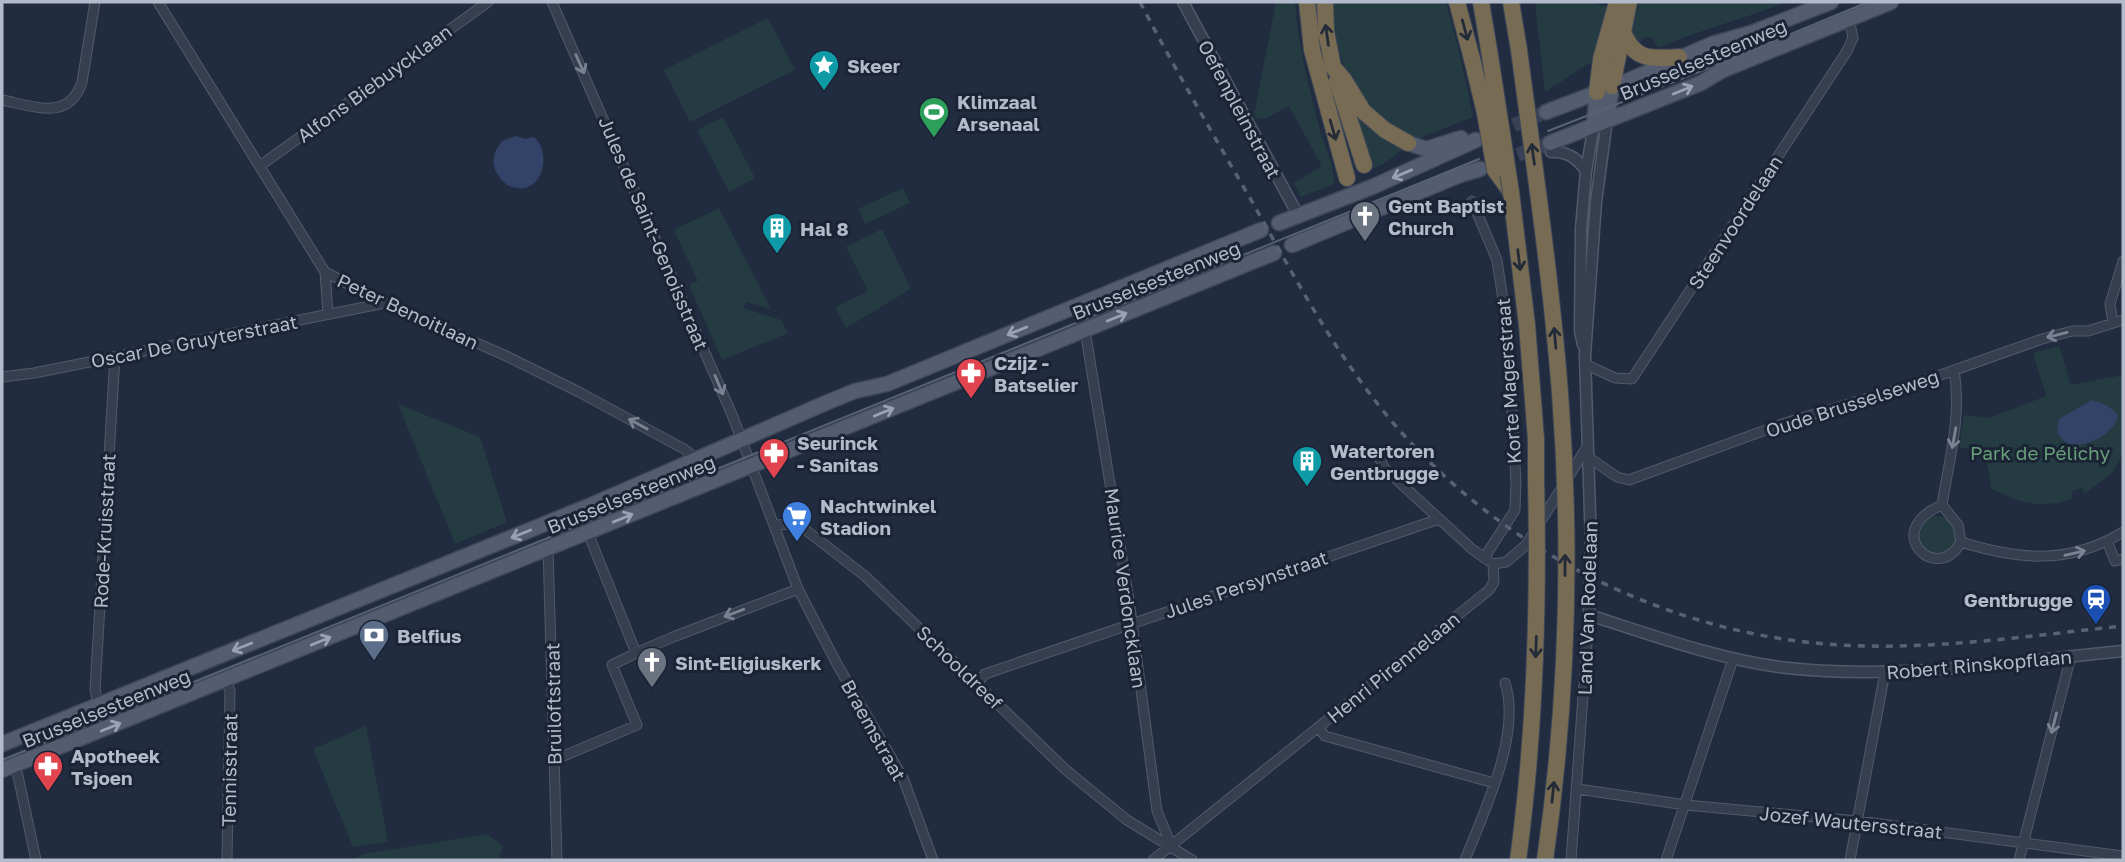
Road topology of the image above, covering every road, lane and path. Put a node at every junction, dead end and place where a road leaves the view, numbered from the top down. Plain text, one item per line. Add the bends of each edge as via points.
1 (95, 2) edge
2 (158, 2) edge
3 (488, 2) edge
4 (552, 2) edge
5 (1183, 2) edge
6 (1307, 2) edge
7 (1325, 2) edge
8 (1457, 2) edge
9 (1481, 2) edge
10 (1511, 2) edge
11 (1617, 2) edge
12 (1629, 2) edge
13 (1831, 2) edge
14 (1891, 2) edge
15 (1849, 19) junction
16 (1622, 30) junction
17 (1679, 57) junction
18 (1333, 67) junction
19 (1605, 89) junction
20 (2, 100) edge
21 (1546, 112) tunnel mouth
22 (1601, 123) junction
23 (1408, 143) joint
24 (1550, 148) joint
25 (261, 165) junction
26 (1364, 165) joint
27 (1480, 169) dead end
28 (1586, 171) junction
29 (1350, 186) junction
30 (1372, 187) junction
31 (1511, 192) junction
32 (1472, 201) dead end
33 (1378, 209) junction
34 (1298, 215) junction
35 (1279, 223) dead end
36 (1261, 230) dead end
37 (1292, 245) dead end
38 (1274, 253) dead end
39 (2123, 261) edge
40 (325, 272) junction
41 (385, 303) junction
42 (328, 314) junction
43 (2118, 322) edge
44 (1085, 330) junction
45 (115, 357) junction
46 (1585, 359) junction
47 (1954, 370) junction
48 (2, 377) edge
49 (741, 438) junction
50 (1588, 451) junction
51 (1376, 452) dead end
52 (697, 459) junction
53 (753, 466) junction
54 (1942, 505) junction
55 (1438, 519) junction
56 (775, 525) junction
57 (2123, 532) edge
58 (588, 533) junction
59 (2107, 541) junction
60 (1961, 542) junction
61 (548, 548) junction
62 (1484, 558) junction
63 (2123, 559) edge
64 (1493, 564) junction
65 (798, 589) junction
66 (1589, 615) junction
67 (1133, 622) junction
68 (2123, 651) edge
69 (636, 653) junction
70 (2071, 656) junction
71 (1733, 659) junction
72 (1885, 672) junction
73 (226, 680) junction
74 (1505, 682) dead end
75 (977, 683) junction
76 (97, 705) junction
77 (1318, 727) junction
78 (2, 744) edge
79 (554, 760) junction
80 (8, 768) edge
81 (1494, 783) junction
82 (1578, 789) junction
83 (1686, 805) junction
84 (1858, 821) junction
85 (2024, 841) junction
86 (1171, 846) junction
87 (2123, 856) edge
88 (36, 860) edge
89 (227, 860) edge
90 (557, 860) edge
91 (933, 860) edge
92 (1153, 860) edge
93 (1192, 860) edge
94 (1465, 860) edge
95 (1518, 860) edge
96 (1545, 860) edge
97 (1572, 860) edge
98 (1666, 860) edge
99 (1850, 860) edge
100 (2019, 860) edge

1 - 20 street via 82,82 71,103 47,108
2 - 25 street, Peter Benoitlaan
3 - 25 street, Alfons Biebuycklaan
4 -> 49 street, Jules de Saint-Genoisstraat
5 - 34 street, Oefenpleinstraat
6 -> 29 highway via 1312,50
18 -> 7 highway
8 -> 31 highway, bridge via 1495,170
9 - 31 highway, bridge
96 -> 10 highway, bridge via 1561,707 1563,479 1553,319
11 - 19 highway via 1601,60
12 - 16 highway
13 - 17 main road, Brusselsesteenweg
14 - 15 main road, Brusselsesteenweg
22 -> 15 main road, Brusselsesteenweg
15 - 46 street, Steenvoordelaan via 1853,38 1847,51 1632,379 1615,378
16 - 17 highway via 1629,46 1641,55
16 - 19 highway
17 - 19 main road, Brusselsesteenweg
18 - 23 highway via 1363,111
18 - 26 highway
19 - 21 main road, Brusselsesteenweg
19 - 22 main road, Brusselsesteenweg
22 - 24 main road, Brusselsesteenweg
22 - 28 street, Land Van Rodelaan
22 - 46 street, Land Van Rodelaan
23 -> 30 main road via 1426,149 1459,137 1476,140
24 - 28 street, Brusselsesteenweg via 1574,157
25 - 40 street, Peter Benoitlaan
26 - 30 main road
27 - 33 main road
28 - 46 street, Land Van Rodelaan via 1580,313
29 - 30 main road
29 - 33 main road via 1363,206
29 - 34 main road
30 - 33 main road
31 -> 95 highway, bridge via 1536,439 1538,571 1534,706
32 - 62 street, Korte Magerstraat via 1497,260 1507,327 1516,481 1515,509
33 - 37 main road
34 - 35 main road
36 -> 49 main road, Brusselsesteenweg via 887,384 855,391
44 -> 38 main road, Brusselsesteenweg
39 - 43 street via 2110,304
40 - 41 street, Peter Benoitlaan
40 - 42 street
41 - 42 street, Oscar De Gruyterstraat
52 -> 41 street, Peter Benoitlaan via 554,380
42 - 45 street, Oscar De Gruyterstraat
43 -> 47 street, Oude Brusselseweg via 2042,339
53 -> 44 main road, Brusselsesteenweg
44 - 67 street, Maurice Verdoncklaan
45 - 48 street, Oscar De Gruyterstraat
45 - 76 street, Rode-Kruisstraat
46 - 50 street, Land Van Rodelaan
47 - 50 street, Oude Brusselseweg via 1782,424 1629,480 1617,477
47 -> 54 street via 1957,415
49 - 52 main road, Brusselsesteenweg
49 - 53 street, Jules de Saint-Genoisstraat
50 - 64 street via 1526,545 1506,562
50 - 66 street, Land Van Rodelaan
51 - 55 street via 1385,469
52 -> 76 main road, Brusselsesteenweg
53 - 56 street
58 -> 53 main road, Brusselsesteenweg
54 - 60 street via 1958,525
54 - 60 street via 1915,524 1915,544 1920,552 1939,559
55 - 62 street
55 - 67 street, Jules Persynstraat
56 - 65 street, Braemstraat
56 - 75 street, Schooldreef via 798,524 865,576
57 - 59 street
58 - 61 main road, Brusselsesteenweg
58 - 69 street
60 -> 59 street via 2011,555 2039,556 2065,555
59 - 63 street via 2115,561
73 -> 61 main road, Brusselsesteenweg
61 - 79 street, Bruiloftstraat
62 - 64 street
64 - 77 street, Henri Pirennelaan via 1494,582 1489,590
65 -> 69 street
65 - 91 street, Braemstraat via 903,778
66 - 71 street, Robert Rinskopflaan
66 - 82 street, Land Van Rodelaan
67 - 75 street, Jules Persynstraat via 985,674
67 - 86 street, Maurice Verdoncklaan via 1157,811
68 - 70 street, Robert Rinskopflaan
69 - 79 street via 611,665 637,725
70 - 72 street, Robert Rinskopflaan
70 -> 85 street
71 - 72 street, Robert Rinskopflaan via 1780,667
71 - 83 street
72 - 84 street
80 -> 73 main road, Brusselsesteenweg
73 - 89 street, Tennisstraat via 230,691
74 - 81 street via 1509,696 1504,758
75 - 86 street, Schooldreef via 1066,770 1127,820
76 - 78 main road, Brusselsesteenweg
77 - 81 street via 1325,736
77 - 86 street, Henri Pirennelaan
79 - 90 street, Bruiloftstraat
80 - 88 street via 18,776
81 - 94 street
82 - 83 street, Jozef Wautersstraat
82 - 97 street, Land Van Rodelaan
83 - 84 street, Jozef Wautersstraat
83 - 98 street
84 - 85 street, Jozef Wautersstraat
84 - 99 street
85 - 87 street, Jozef Wautersstraat
85 - 100 street
86 - 92 street, Henri Pirennelaan
86 - 93 street, Schooldreef

